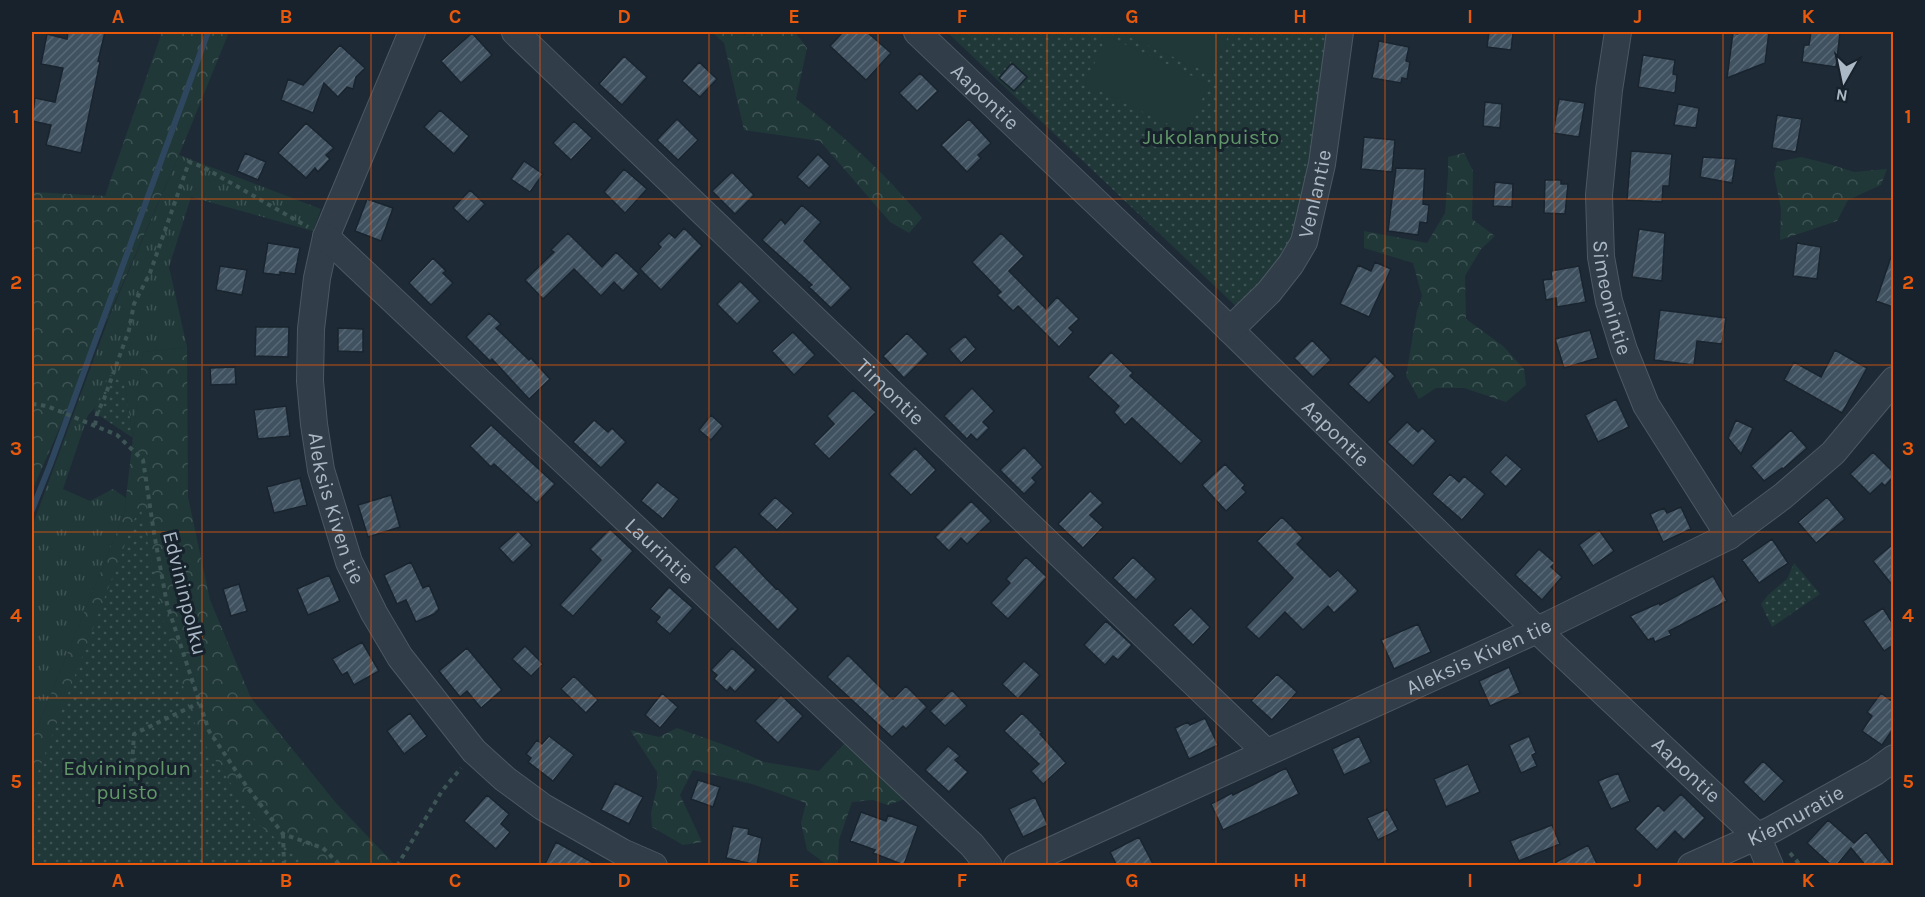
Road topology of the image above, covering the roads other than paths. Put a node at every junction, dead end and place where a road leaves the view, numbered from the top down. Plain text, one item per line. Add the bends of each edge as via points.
1 (412, 32) edge
2 (515, 32) edge
3 (917, 32) edge
4 (1340, 32) edge
5 (1618, 32) edge
6 (326, 237) junction
7 (1230, 330) junction
8 (1893, 380) edge
9 (1729, 536) junction
10 (1537, 630) junction
11 (1266, 752) junction
12 (1893, 758) edge
13 (1757, 836) junction
14 (654, 866) edge
15 (989, 866) edge
16 (1017, 866) edge
17 (1691, 866) edge
18 (1770, 866) edge

1 - 6 street, Aleksis Kiven tie
2 - 11 street, Timontie
3 - 7 street, Aapontie
4 - 7 street, Venlantie via 1322,164 1304,242 1269,292
5 - 9 street, Simeonintie via 1599,195 1601,257 1609,302 1646,405
6 - 14 street, Aleksis Kiven tie via 317,278 310,348 311,395 321,470 349,562 374,613 400,657 474,751 543,807
6 - 15 street, Laurintie via 972,845
7 - 10 street, Aapontie
8 - 9 street, Aleksis Kiven tie via 1833,453
9 - 10 street, Aleksis Kiven tie
10 - 11 street, Aleksis Kiven tie
10 - 13 street, Aapontie
11 - 16 street, Aleksis Kiven tie
12 - 13 street, Kiemuratie
13 - 17 street, Kiemuratie
13 - 18 street

